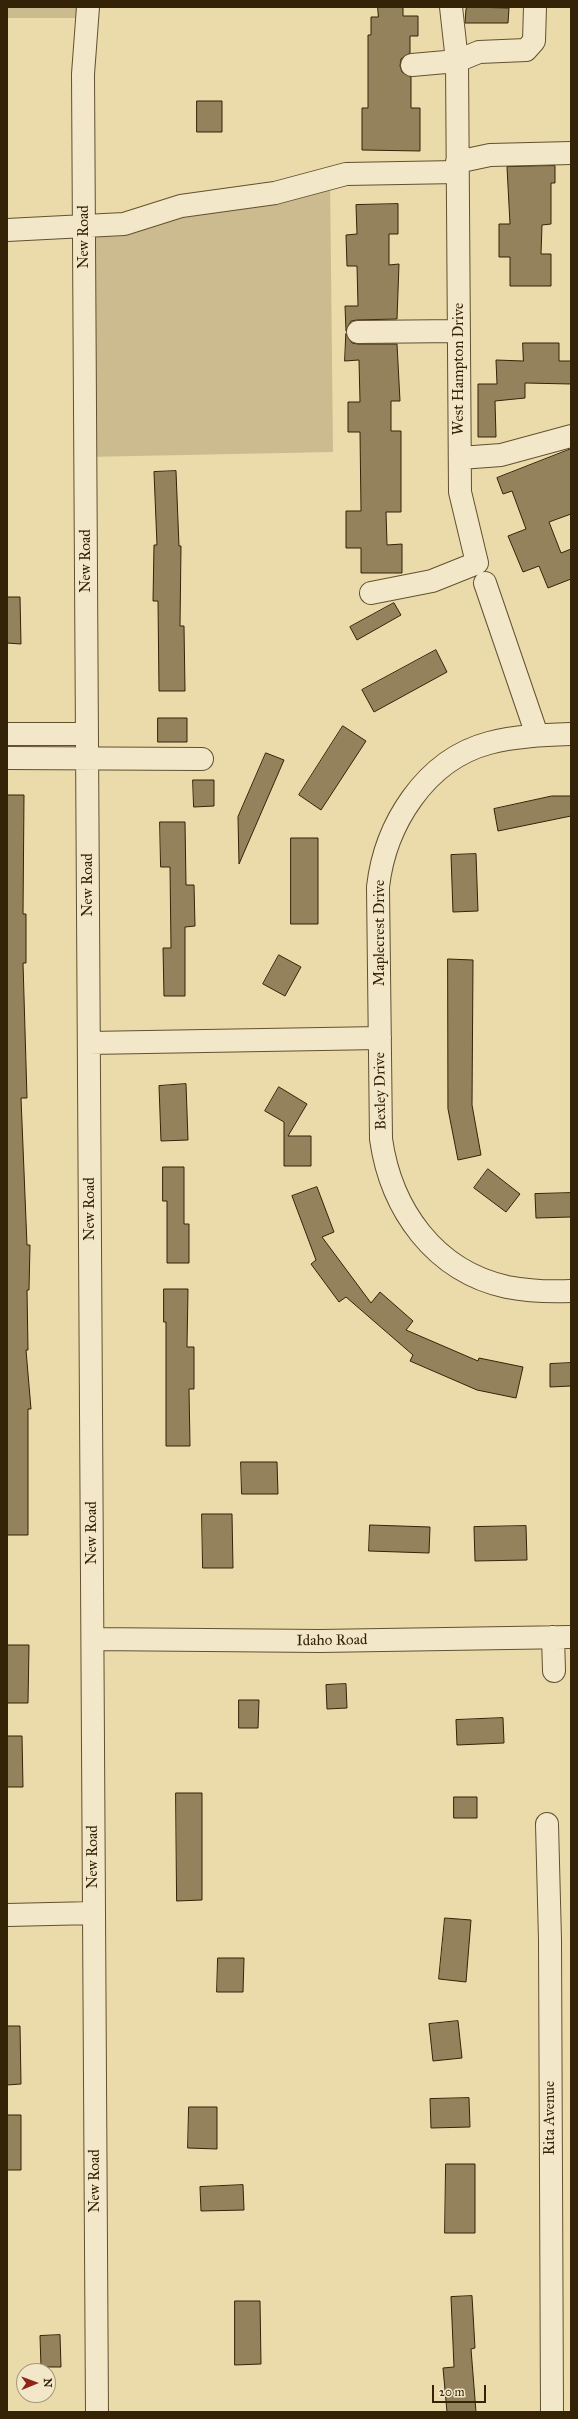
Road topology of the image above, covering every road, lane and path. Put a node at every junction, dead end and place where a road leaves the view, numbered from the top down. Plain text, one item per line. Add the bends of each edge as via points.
1 (88, 7) edge
2 (451, 7) edge
3 (534, 7) edge
4 (457, 61) junction
5 (412, 65) dead end
6 (571, 153) edge
7 (457, 167) junction
8 (84, 226) junction
9 (7, 230) edge
10 (459, 331) junction
11 (358, 332) dead end
12 (571, 436) edge
13 (460, 458) junction
14 (481, 573) junction
15 (371, 593) dead end
16 (7, 734) edge
17 (87, 734) junction
18 (571, 734) edge
19 (537, 735) junction
20 (87, 757) junction
21 (7, 758) edge
22 (202, 759) dead end
23 (380, 1038) junction
24 (89, 1043) junction
25 (571, 1291) edge
26 (562, 1637) edge
27 (93, 1639) junction
28 (554, 1671) dead end
29 (547, 1824) dead end
30 (94, 1913) junction
31 (7, 1915) edge
32 (97, 2412) edge
33 (552, 2412) edge

1 - 8 street, New Road via 83,74
2 - 4 street, West Hampton Drive
3 - 4 street via 534,42 526,50 479,52
4 - 5 street
4 - 7 street, West Hampton Drive
6 - 7 street via 490,155
7 - 8 street via 346,174 275,193 181,206 124,224
7 - 10 street, West Hampton Drive
8 - 9 street
8 - 17 street, New Road
10 - 11 street
10 - 13 street, West Hampton Drive
12 - 13 street via 501,455
13 - 14 street, West Hampton Drive via 460,492
14 - 15 street via 459,572 432,581
14 - 19 street, West Hampton Drive
16 - 17 street
17 - 20 street, New Road
18 - 19 street, Maplecrest Drive
19 - 23 street, Maplecrest Drive via 489,743 457,758 422,786 396,822 383,855 378,887
20 - 21 street
20 - 22 street
20 - 24 street, New Road
23 - 24 street, Bexley Drive
23 - 25 street, Bexley Drive via 381,1138 384,1160 400,1204 413,1225 432,1247 450,1261 487,1281 528,1290
24 - 27 street, New Road
26 - 27 street, Idaho Road via 320,1641
26 - 28 street
27 - 30 street, New Road
29 - 33 street, Rita Avenue
30 - 31 street
30 - 32 street, New Road

